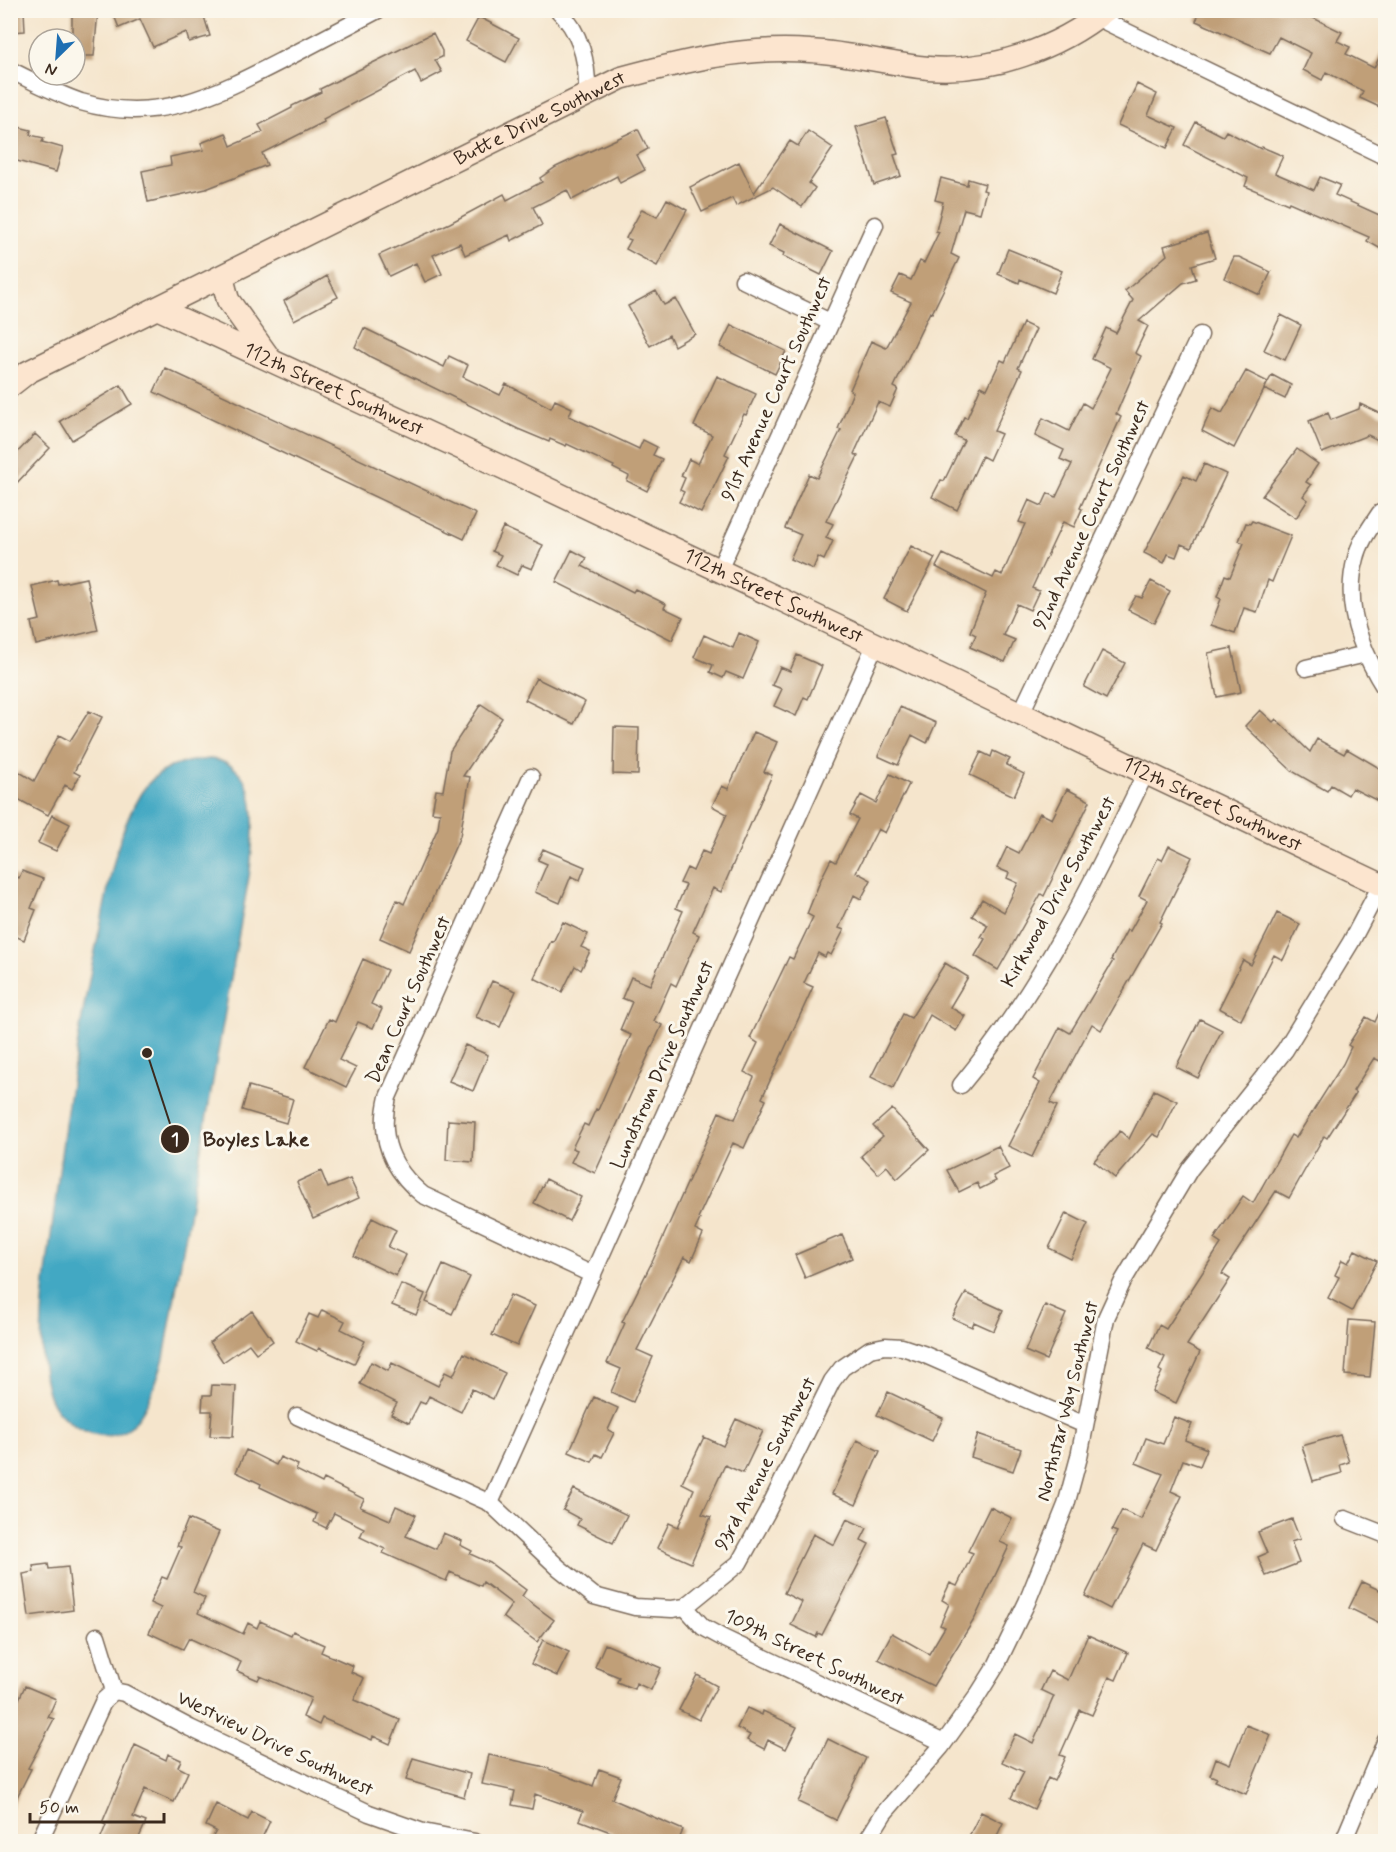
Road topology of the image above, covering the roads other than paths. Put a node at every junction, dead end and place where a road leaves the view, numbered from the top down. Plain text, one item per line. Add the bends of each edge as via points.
1 (378, 10) edge
2 (558, 10) edge
3 (1102, 14) edge
4 (10, 70) edge
5 (587, 94) junction
6 (1386, 157) edge
7 (875, 225) dead end
8 (222, 277) junction
9 (743, 280) dead end
10 (159, 309) junction
11 (830, 322) junction
12 (1200, 335) dead end
13 (271, 360) junction
14 (10, 386) edge
15 (1380, 513) dead end
16 (719, 570) junction
17 (875, 645) junction
18 (1366, 654) junction
19 (1306, 668) dead end
20 (1386, 690) edge
21 (1022, 713) junction
22 (1145, 774) junction
23 (531, 777) dead end
24 (1383, 886) edge
25 (962, 1085) dead end
26 (592, 1275) junction
27 (297, 1416) dead end
28 (1085, 1425) junction
29 (490, 1503) junction
30 (1345, 1519) dead end
31 (1386, 1534) edge
32 (686, 1607) junction
33 (97, 1636) dead end
34 (114, 1691) junction
35 (1386, 1740) edge
36 (944, 1743) junction
37 (39, 1842) edge
38 (475, 1842) edge
39 (866, 1842) edge
40 (1343, 1842) edge

1 - 4 street via 229,88 202,100 160,109 134,110 83,102
2 - 5 street via 580,44
3 - 5 street, Butte Drive Southwest via 1056,41 1016,58 989,64 930,68 809,51 737,52 621,78
3 - 6 street
5 - 8 street, Butte Drive Southwest
7 - 11 street, 91st Avenue Court Southwest
8 - 10 street, Butte Drive Southwest
8 - 13 street via 228,300
9 - 11 street
10 - 13 street, 112th Street Southwest
10 - 14 street, Butte Drive Southwest via 27,372
11 - 16 street, 91st Avenue Court Southwest
12 - 21 street, 92nd Avenue Court Southwest
13 - 16 street, 112th Street Southwest
15 - 18 street via 1363,538 1354,568 1353,614
16 - 17 street, 112th Street Southwest
17 - 21 street, 112th Street Southwest
17 - 26 street, Lundstrom Drive Southwest
18 - 19 street
18 - 20 street
21 - 22 street, 112th Street Southwest
22 - 24 street, 112th Street Southwest
22 - 25 street, Kirkwood Drive Southwest via 1058,946 1012,1019
23 - 26 street, Dean Court Southwest via 388,1097 384,1132 394,1165 423,1195
24 - 28 street, Northstar Way Southwest via 1285,1050 1190,1169 1123,1281 1106,1318
26 - 29 street, Lundstrom Drive Southwest
27 - 29 street
28 - 32 street, 93rd Avenue Southwest via 956,1366 902,1347 870,1349 842,1368 832,1381 739,1563
28 - 36 street, Northstar Way Southwest via 1066,1505 1027,1602 996,1666
29 - 32 street via 594,1596 634,1607
30 - 31 street
32 - 36 street, 109th Street Southwest via 703,1627 723,1638
33 - 34 street
34 - 37 street via 104,1700
34 - 38 street, Westview Drive Southwest via 369,1813 423,1832
35 - 40 street
36 - 39 street, Northstar Way Southwest via 884,1813

